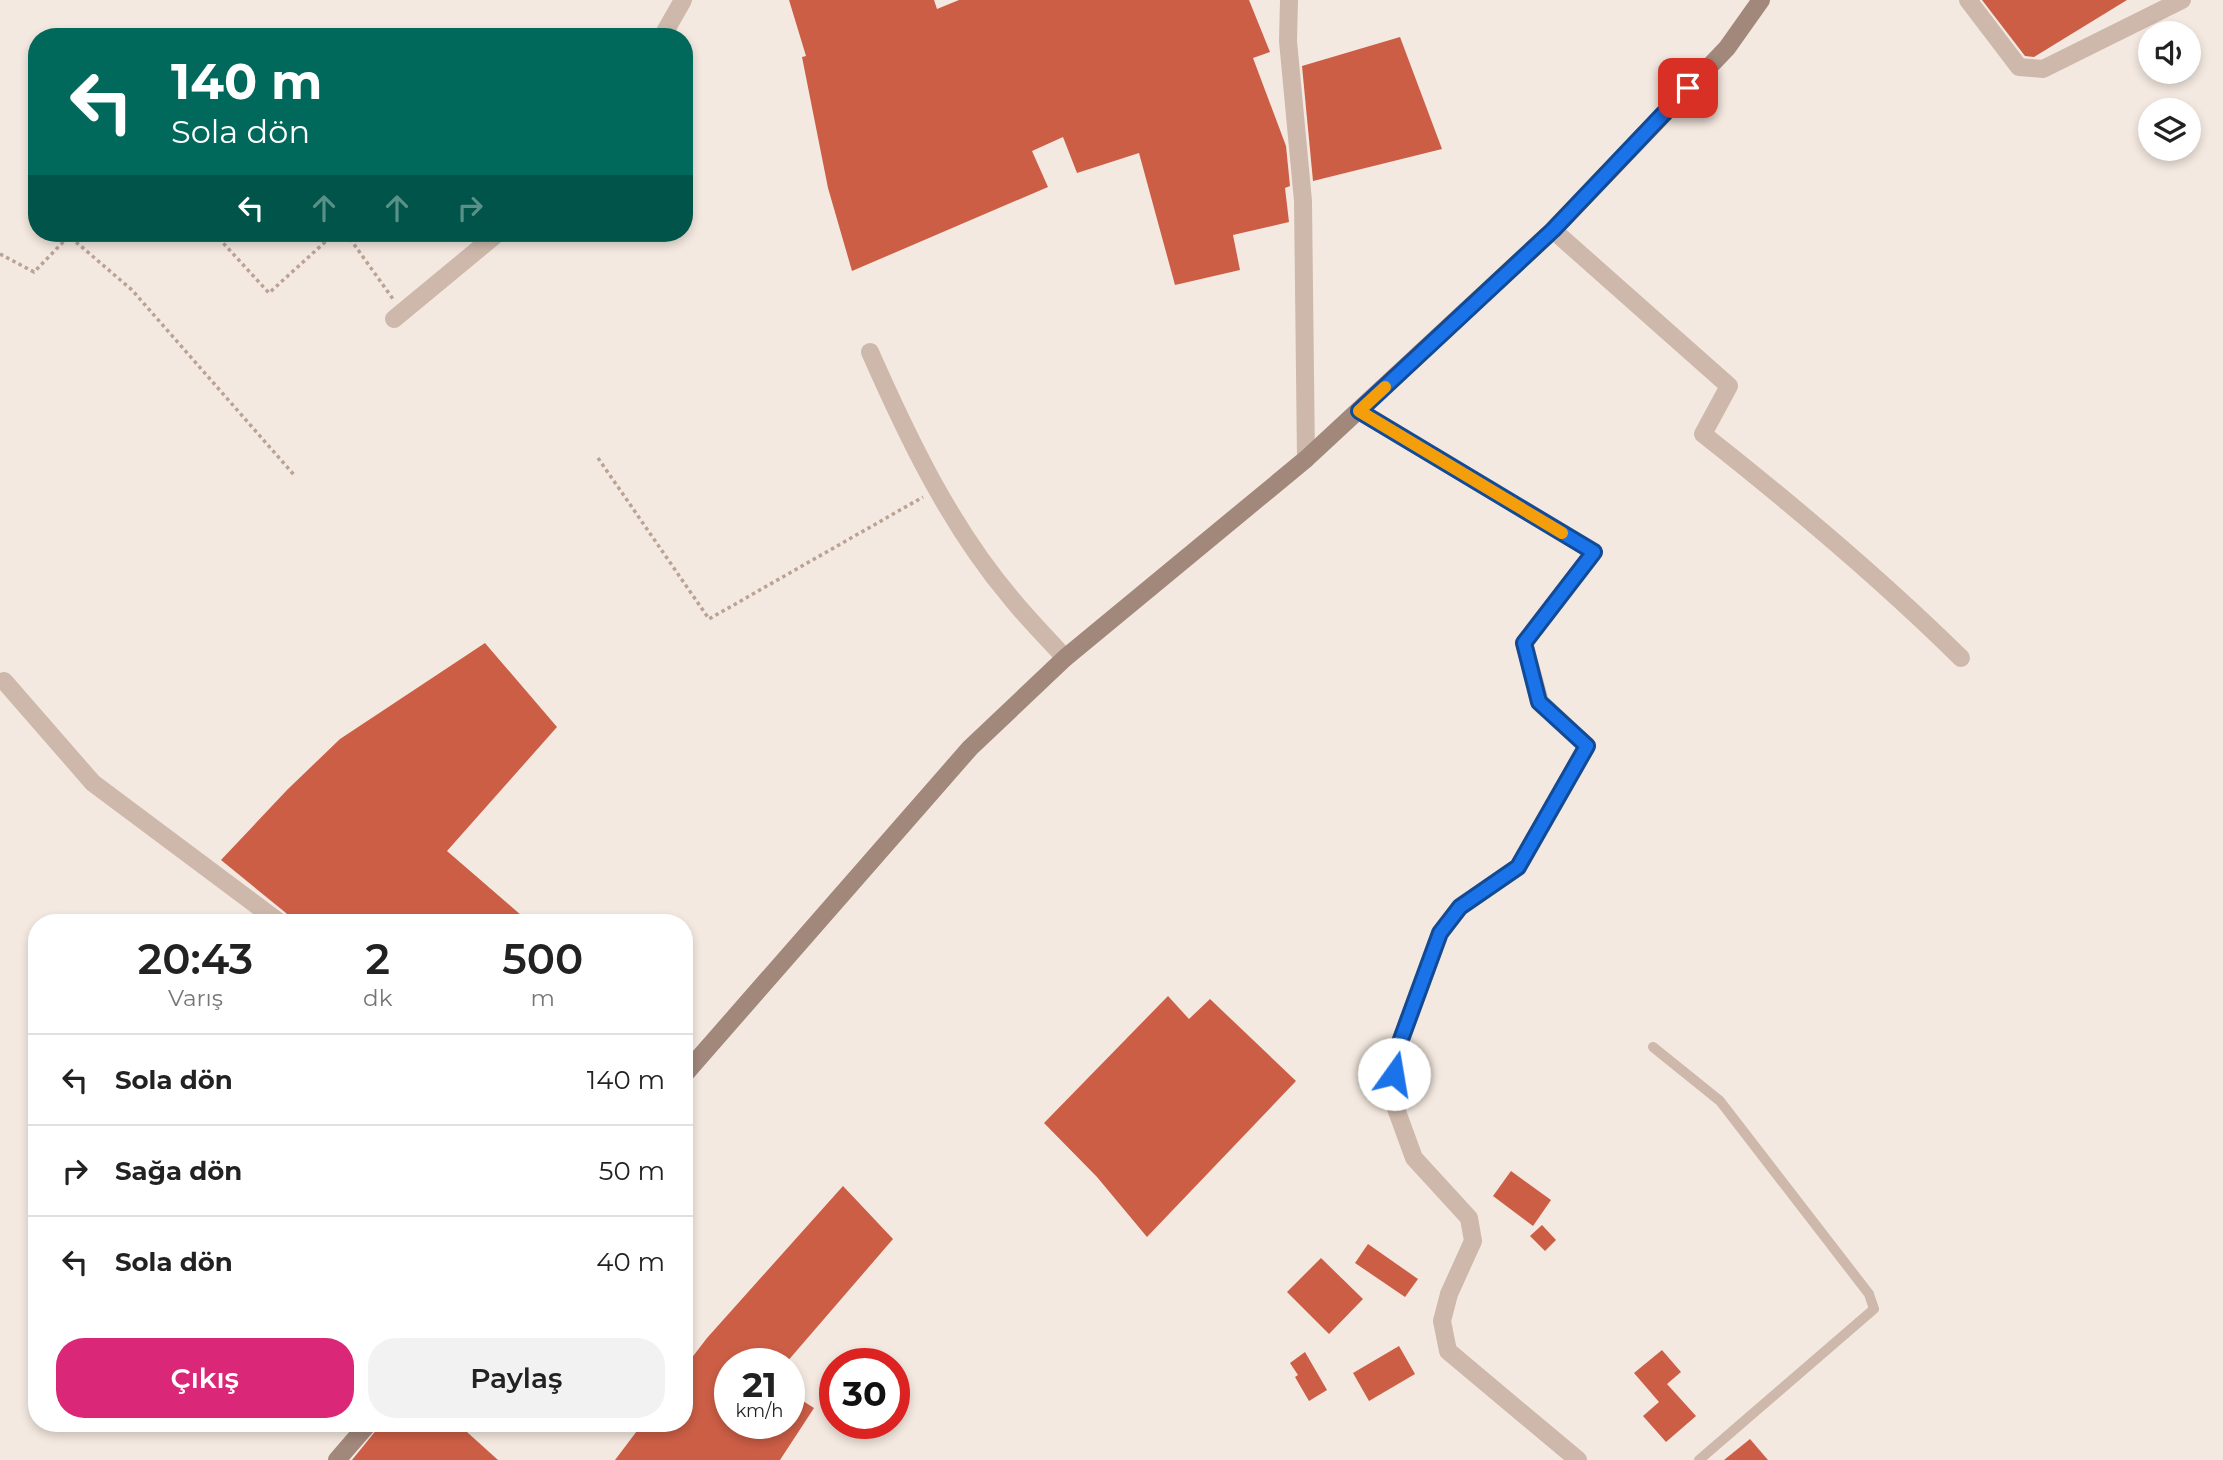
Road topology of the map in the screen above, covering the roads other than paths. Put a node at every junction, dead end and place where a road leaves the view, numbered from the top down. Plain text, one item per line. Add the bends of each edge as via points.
1 (683, 0) edge
2 (1289, 0) edge
3 (1761, 0) edge
4 (1968, 0) edge
5 (2182, 0) edge
6 (667, 28) edge
7 (1553, 230) junction
8 (487, 242) edge
9 (399, 316) road end
10 (870, 352) dead end
11 (1359, 411) junction
12 (1306, 458) junction
13 (1065, 658) junction
14 (1961, 658) dead end
15 (4, 681) dead end
16 (268, 914) edge
17 (1653, 1047) dead end
18 (693, 1065) edge
19 (361, 1432) edge
20 (337, 1460) edge
21 (1578, 1460) edge
22 (1699, 1460) edge

1 - 6 street
2 - 12 street via 1288,41 1303,201
3 - 7 street via 1727,48
4 - 5 street via 2019,67 2043,69
7 - 11 street
7 - 14 street via 1728,386 1703,434 1891,589
8 - 9 street
10 - 13 street via 902,424 964,534 1009,597
11 - 12 street
11 - 21 street via 1594,552 1524,643 1539,702 1587,746 1518,867 1460,907 1440,933 1396,1053 1391,1094 1414,1158 1469,1218 1473,1241 1448,1294 1442,1321 1448,1351
12 - 13 street
13 - 18 street via 970,747
15 - 16 street via 93,783
17 - 22 lane via 1720,1101 1869,1294 1874,1309
19 - 20 street

